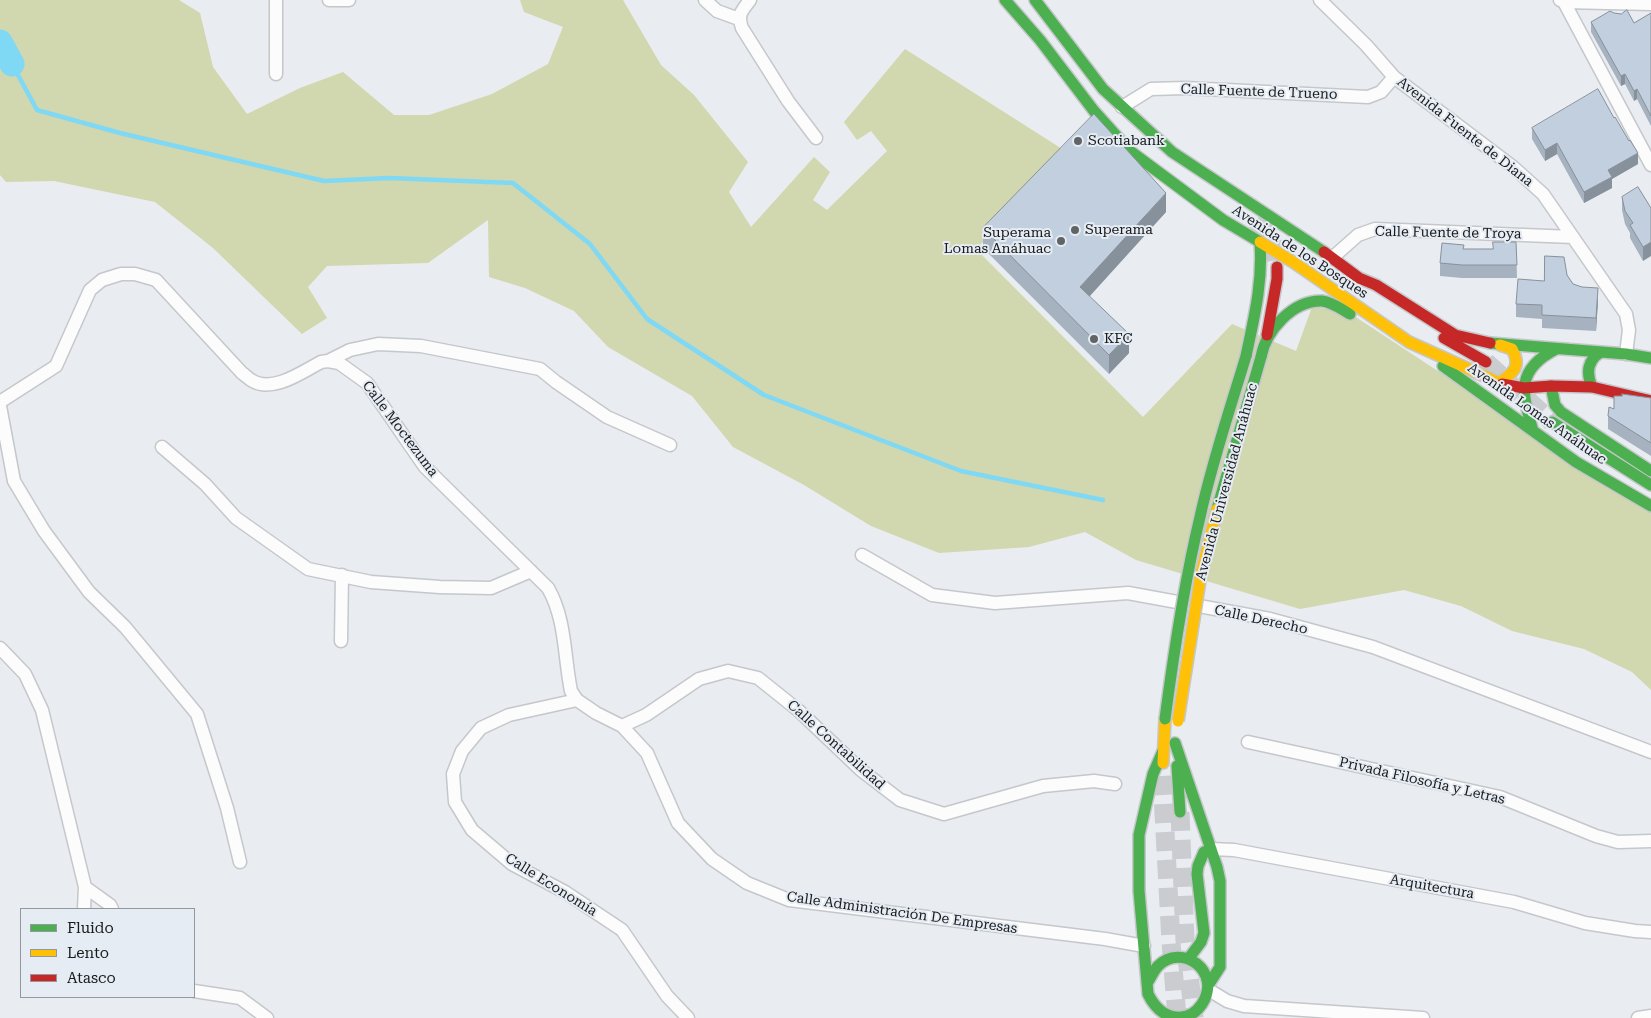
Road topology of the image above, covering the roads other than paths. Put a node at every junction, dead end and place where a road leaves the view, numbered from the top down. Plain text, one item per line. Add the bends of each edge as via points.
1 (276, 0) edge
2 (329, 0) edge
3 (349, 0) edge
4 (705, 0) edge
5 (750, 0) edge
6 (1005, 0) edge
7 (1035, 0) edge
8 (1320, 0) edge
9 (1562, 1) edge
10 (1651, 4) edge
11 (739, 19) junction
12 (276, 74) dead end
13 (1394, 77) junction
14 (1118, 110) junction
15 (816, 138) dead end
16 (1651, 165) edge
17 (1194, 180) dead end
18 (1256, 220) tunnel mouth
19 (1573, 237) junction
20 (1260, 243) junction
21 (1332, 258) junction
22 (1278, 267) tunnel mouth
23 (1358, 278) junction
24 (1375, 319) junction
25 (1266, 342) junction
26 (1410, 342) junction
27 (1500, 345) junction
28 (1556, 349) junction
29 (1601, 352) junction
30 (1626, 354) junction
31 (1651, 358) edge
32 (328, 361) junction
33 (1486, 362) tunnel mouth
34 (1499, 383) junction
35 (1551, 386) junction
36 (1592, 387) junction
37 (1524, 388) junction
38 (1651, 401) edge
39 (0, 402) edge
40 (0, 406) edge
41 (1552, 422) tunnel mouth
42 (1533, 431) junction
43 (670, 445) dead end
44 (162, 447) dead end
45 (1651, 471) edge
46 (1651, 485) edge
47 (1651, 506) edge
48 (862, 555) dead end
49 (531, 571) junction
50 (342, 576) junction
51 (340, 641) dead end
52 (0, 648) edge
53 (577, 700) junction
54 (622, 726) junction
55 (1248, 742) dead end
56 (1175, 743) junction
57 (1163, 751) junction
58 (1651, 752) edge
59 (1162, 776) tunnel mouth
60 (1115, 784) dead end
61 (1180, 812) tunnel mouth
62 (1651, 841) edge
63 (1211, 848) junction
64 (240, 862) dead end
65 (85, 887) junction
66 (84, 908) edge
67 (112, 908) edge
68 (1651, 932) edge
69 (1158, 951) junction
70 (1189, 958) junction
71 (1148, 982) junction
72 (1209, 987) junction
73 (195, 991) edge
74 (1651, 1016) edge
75 (1190, 1017) edge
76 (267, 1018) edge
77 (688, 1018) edge
78 (1423, 1018) edge
79 (1638, 1018) edge

1 - 12 street
2 - 3 street
4 - 11 street via 717,11
5 - 11 street
6 - 20 main road, Avenida de los Bosques via 1130,151 1223,220
7 - 14 main road
8 - 13 street, Avenida Fuente de Diana
9 - 10 street
9 - 16 street
11 - 15 street via 788,101
13 - 14 street, Calle Fuente de Trueno via 1381,92 1368,97 1151,89
13 - 19 street, Avenida Fuente de Diana via 1513,167 1542,194
14 - 21 main road, Avenida de los Bosques via 1172,152
17 - 18 main road
19 - 21 street, Calle Fuente de Troya via 1375,229 1358,235
19 - 30 street, Avenida Fuente de Diana via 1626,314 1629,330
20 - 24 main road, Avenida de los Bosques
20 - 57 main road, Avenida Universidad Anáhuac, bridge via 1262,277 1246,356 1207,488 1188,573 1174,652
21 - 23 main road, Avenida de los Bosques
22 - 25 main road
23 - 27 main road, Avenida de los Bosques via 1376,285 1455,335
23 - 33 main road, Avenida Lomas Anáhuac via 1445,339
24 - 25 main road, Avenida Universidad Anáhuac via 1350,314 1330,302 1305,304 1281,320
24 - 26 main road, Avenida de los Bosques
25 - 56 main road, Avenida Universidad Anáhuac, bridge via 1222,488 1201,574
26 - 34 main road, Avenida de los Bosques
26 - 42 main road, Avenida Lomas Anáhuac
27 - 28 main road, Avenida de los Bosques
27 - 34 main road via 1512,349 1517,360 1513,372
28 - 29 main road, Avenida de los Bosques
28 - 37 main road via 1543,354 1529,370
29 - 30 main road, Avenida de los Bosques
29 - 36 main road via 1595,355 1588,367
30 - 31 main road, Avenida de los Bosques
32 - 39 street via 278,384 252,382 156,280 121,274 102,280 90,290 56,366
32 - 43 street via 350,350 378,344 420,346 540,369 607,417
32 - 49 street, Calle Moctezuma via 338,363 367,383 425,467
34 - 37 main road, Avenida de los Bosques
35 - 36 main road, Avenida de los Bosques
35 - 37 main road, Avenida de los Bosques
35 - 45 main road via 1555,405 1561,412
36 - 38 main road, Avenida de los Bosques
37 - 42 main road
40 - 64 street via 14,480 44,531 89,592 125,627 197,714 227,808
41 - 46 main road, Avenida Lomas Anáhuac
42 - 47 main road, Avenida Lomas Anáhuac via 1576,462
44 - 50 street via 205,484 236,518 270,543 308,568
48 - 58 street, Calle Derecho via 932,594 995,603 1128,593 1270,619 1373,648
49 - 50 street via 491,588 371,582
49 - 53 street, Calle Moctezuma via 548,588 559,612 571,691
50 - 51 street
52 - 65 street via 25,674 42,710
53 - 54 street
53 - 77 street, Calle Economía via 509,715 481,728 462,751 453,774 455,802 472,830 512,864 565,892 622,930 667,996
54 - 60 street, Calle Contabilidad via 646,715 699,679 728,671 758,678 798,710 861,770 900,800 944,814 1043,786 1094,781
54 - 69 street, Calle Administración De Empresas via 647,753 678,823 712,859 747,883 789,900 1105,939
55 - 62 street, Privada Filosofía y Letras via 1500,798 1618,842
56 - 61 main road, Avenida Universidad Anáhuac
56 - 63 main road
57 - 59 main road, Avenida Universidad Anáhuac
57 - 69 main road via 1153,774 1140,835 1139,891
63 - 68 street, Arquitectura via 1514,902 1585,923
63 - 70 main road via 1204,852 1198,866 1204,934
63 - 72 main road via 1220,881 1221,950 1220,967
65 - 66 street
65 - 67 street
69 - 70 main road
69 - 71 main road
69 - 71 main road via 1160,962 1152,970
70 - 72 main road via 1202,968
71 - 75 main road via 1148,994 1161,1013
72 - 75 main road via 1204,1004
72 - 78 street via 1228,1001 1244,1006
73 - 76 street via 240,998
74 - 79 street

